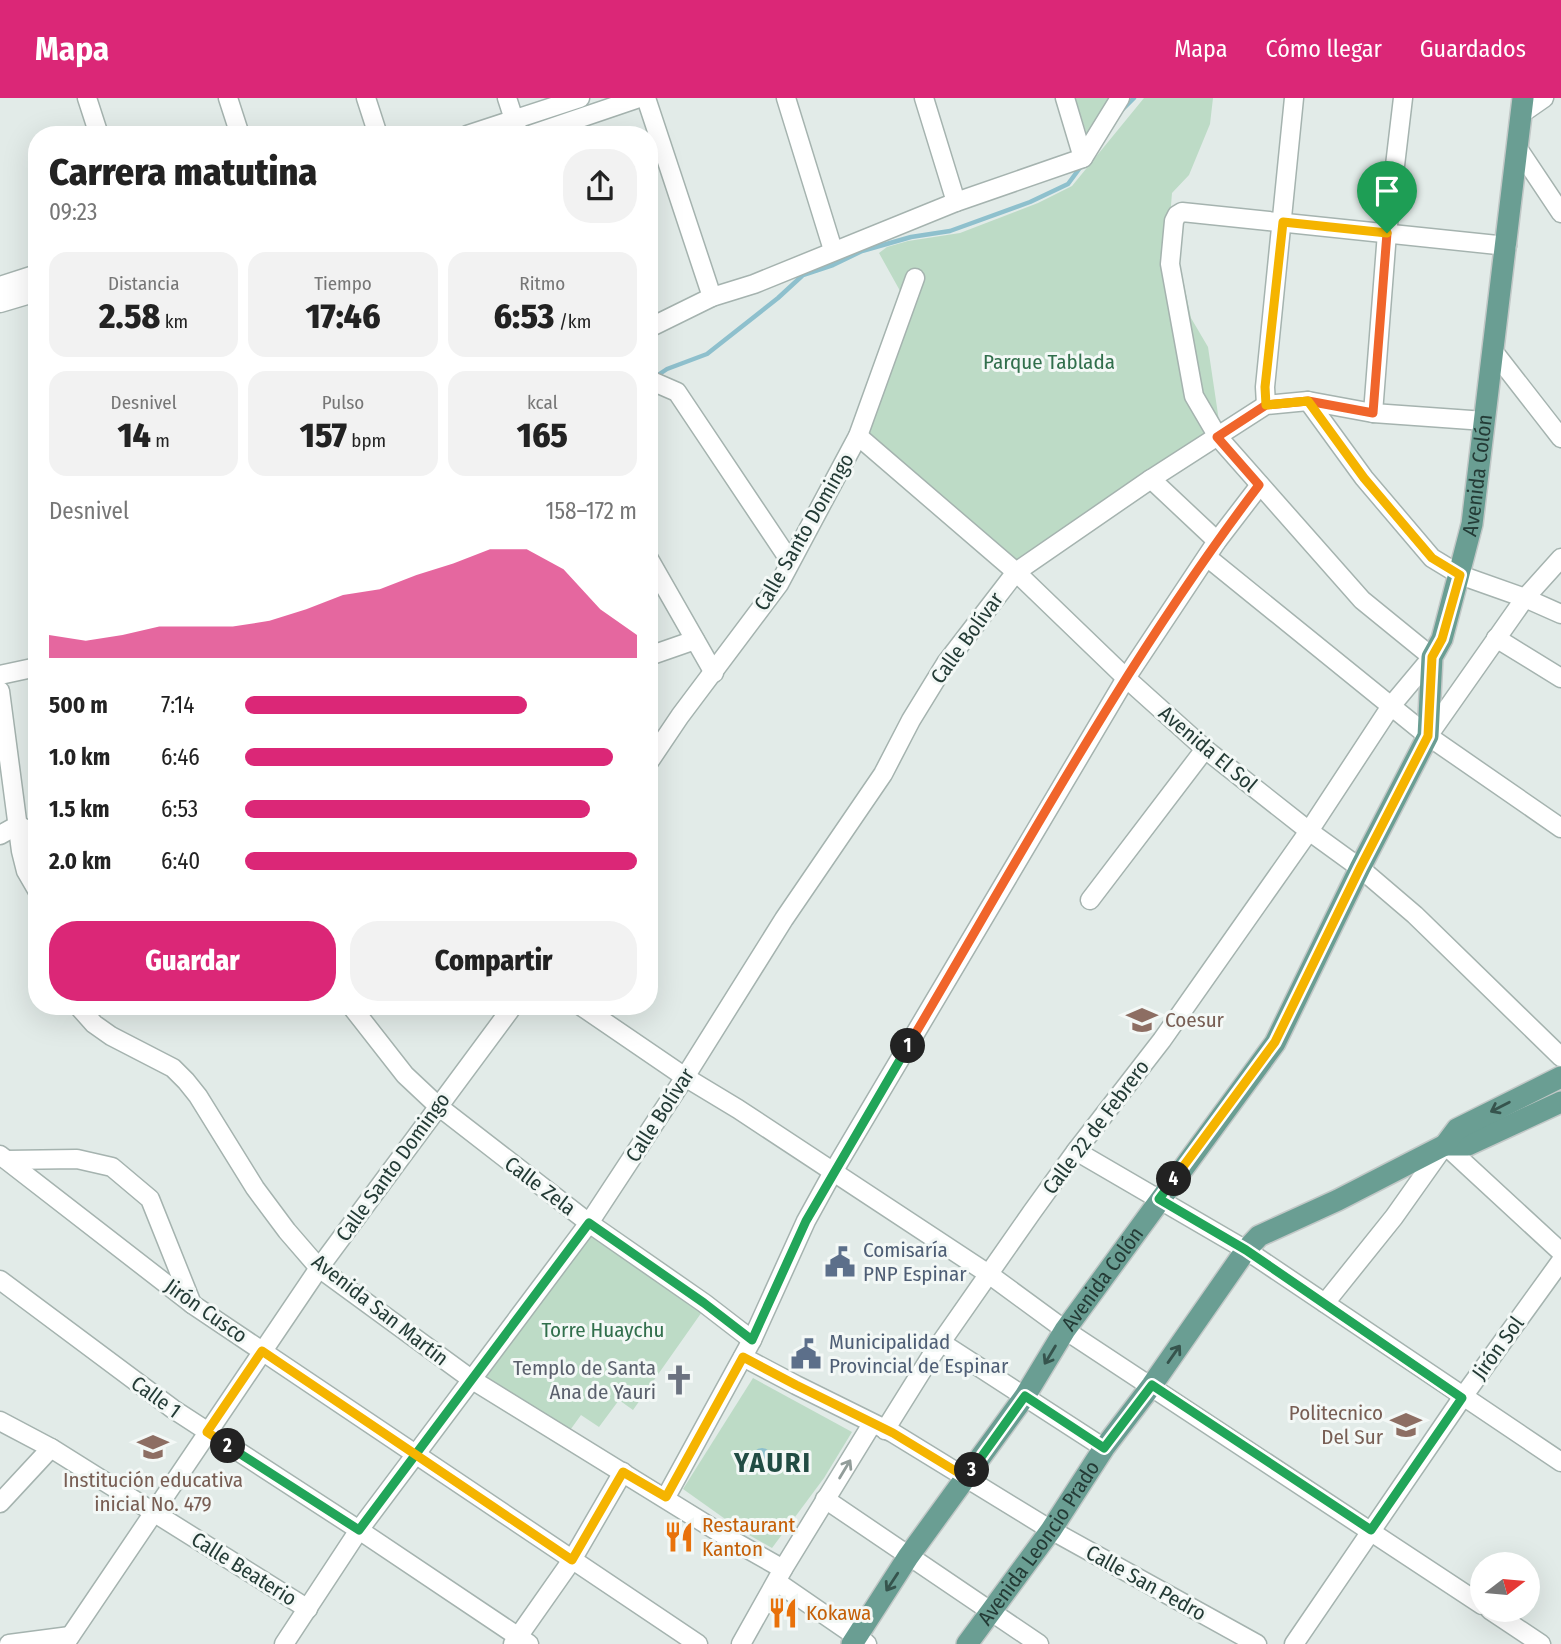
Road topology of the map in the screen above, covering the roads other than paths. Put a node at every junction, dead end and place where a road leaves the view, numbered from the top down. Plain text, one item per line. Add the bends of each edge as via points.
1 (87, 98) edge
2 (228, 98) edge
3 (366, 98) edge
4 (507, 98) edge
5 (580, 98) edge
6 (639, 98) edge
7 (646, 98) edge
8 (786, 98) edge
9 (924, 98) edge
10 (1065, 98) edge
11 (1120, 98) edge
12 (1294, 98) edge
13 (1403, 98) edge
14 (1544, 98) edge
15 (1522, 106) edge
16 (96, 126) edge
17 (237, 126) edge
18 (375, 126) edge
19 (516, 126) edge
20 (518, 126) edge
21 (557, 126) edge
22 (655, 126) edge
23 (658, 134) edge
24 (1518, 150) junction
25 (1083, 158) junction
26 (956, 202) junction
27 (1561, 212) edge
28 (1283, 222) junction
29 (1387, 233) junction
30 (1507, 246) junction
31 (833, 250) junction
32 (28, 278) edge
33 (915, 278) dead end
34 (3, 288) edge
35 (28, 291) edge
36 (712, 297) junction
37 (658, 324) edge
38 (1494, 352) junction
39 (658, 384) edge
40 (1308, 401) junction
41 (1266, 405) junction
42 (1373, 413) junction
43 (1485, 421) junction
44 (859, 436) junction
45 (1217, 437) junction
46 (1561, 438) edge
47 (1151, 479) junction
48 (1259, 485) junction
49 (1217, 541) junction
50 (1207, 557) junction
51 (1561, 558) edge
52 (790, 561) junction
53 (1016, 572) junction
54 (658, 575) edge
55 (1460, 575) junction
56 (1525, 598) junction
57 (1561, 614) edge
58 (1496, 638) junction
59 (695, 640) junction
60 (658, 653) edge
61 (1432, 657) junction
62 (28, 669) edge
63 (714, 673) junction
64 (0, 675) edge
65 (1126, 678) junction
66 (1561, 678) edge
67 (1431, 682) junction
68 (0, 691) edge
69 (1460, 692) junction
70 (1391, 706) junction
71 (1428, 736) junction
72 (658, 749) edge
73 (1205, 749) junction
74 (18, 825) junction
75 (1561, 828) edge
76 (28, 830) edge
77 (1308, 831) junction
78 (0, 835) edge
79 (1360, 868) junction
80 (28, 874) edge
81 (1090, 900) dead end
82 (86, 1015) edge
83 (358, 1015) edge
84 (506, 1015) edge
85 (594, 1015) edge
86 (1561, 1057) edge
87 (685, 1077) junction
88 (1561, 1077) edge
89 (1561, 1102) edge
90 (438, 1106) junction
91 (1445, 1144) junction
92 (1076, 1151) junction
93 (3, 1158) edge
94 (833, 1172) junction
95 (1159, 1199) junction
96 (589, 1223) junction
97 (1246, 1250) junction
98 (1561, 1252) edge
99 (1561, 1261) edge
100 (319, 1268) junction
101 (990, 1275) junction
102 (0, 1280) edge
103 (1325, 1303) junction
104 (192, 1304) junction
105 (1065, 1330) junction
106 (752, 1340) junction
107 (942, 1343) junction
108 (262, 1351) junction
109 (743, 1357) junction
110 (471, 1379) junction
111 (1152, 1385) junction
112 (1025, 1396) junction
113 (1462, 1398) junction
114 (0, 1421) edge
115 (878, 1427) junction
116 (207, 1432) junction
117 (51, 1448) junction
118 (1104, 1448) junction
119 (416, 1454) junction
120 (1561, 1462) edge
121 (623, 1472) junction
122 (967, 1478) junction
123 (666, 1497) junction
124 (825, 1499) junction
125 (0, 1503) edge
126 (153, 1511) junction
127 (359, 1530) junction
128 (1051, 1530) junction
129 (1371, 1530) junction
130 (908, 1557) junction
131 (572, 1560) junction
132 (780, 1575) junction
133 (1470, 1597) edge
134 (309, 1609) junction
135 (989, 1611) junction
136 (1508, 1622) edge
137 (68, 1640) edge
138 (520, 1641) edge
139 (859, 1642) edge
140 (9, 1644) edge
141 (284, 1644) edge
142 (698, 1644) edge
143 (741, 1644) edge
144 (967, 1644) edge
145 (1039, 1644) edge
146 (1256, 1644) edge
147 (1294, 1644) edge
148 (1541, 1644) edge

1 - 16 street
2 - 17 street
3 - 18 street
4 - 19 street
5 - 20 street
6 - 21 street
7 - 22 street
8 - 31 street
9 - 26 street
10 - 25 street
11 - 25 street
12 - 28 street
13 - 29 street
14 - 15 street
15 - 24 main road, Avenida Colón
23 - 36 street
24 - 27 street
24 - 30 main road, Avenida Colón
25 - 26 street
26 - 31 street
28 - 29 street
28 - 41 street
28 - 45 street via 1182,212 1174,221 1170,264 1194,396
29 - 30 street
29 - 42 street
30 - 38 main road, Avenida Colón
31 - 36 street
32 - 34 street
33 - 44 street, Calle Santo Domingo
34 - 35 street
36 - 37 street
38 - 43 main road, Avenida Colón
38 - 46 street
39 - 52 street via 677,392
40 - 41 street
40 - 42 street
40 - 55 street via 1364,478 1432,558
41 - 45 street, Calle Bolívar
42 - 43 street
43 - 55 main road, Avenida Colón via 1472,524
44 - 52 street, Calle Santo Domingo
44 - 53 street, Avenida El Sol
45 - 47 street, Calle Bolívar
45 - 48 street
47 - 49 street
47 - 53 street, Calle Bolívar
48 - 49 street
48 - 61 street via 1362,600
49 - 50 street
50 - 65 street
50 - 70 street
51 - 56 street
52 - 63 street, Calle Santo Domingo via 779,584
53 - 65 street, Avenida El Sol
53 - 87 street, Calle Bolívar via 946,663 883,774 784,919
54 - 59 street
55 - 56 street
55 - 61 main road, Avenida Colón via 1442,639
56 - 57 street
56 - 58 street
58 - 66 street
58 - 69 street
59 - 60 street
59 - 63 street
61 - 67 main road, Avenida Colón
61 - 70 street, Calle 22 de Febrero
62 - 64 street
63 - 72 street, Calle Santo Domingo
65 - 73 street, Avenida El Sol
65 - 94 street
67 - 69 street
67 - 71 main road, Avenida Colón
68 - 74 street
69 - 71 street
70 - 71 street
70 - 77 street, Calle 22 de Febrero
71 - 75 street
71 - 79 main road, Avenida Colón
73 - 77 street, Avenida El Sol
73 - 81 street
74 - 76 street
74 - 78 street
74 - 80 street
77 - 79 street, Avenida El Sol
77 - 92 street, Calle 22 de Febrero via 1162,1040
79 - 86 street, Avenida El Sol
79 - 95 main road, Avenida Colón via 1275,1042
82 - 100 street, Avenida San Martín via 111,1036 173,1068 186,1081 255,1188
83 - 90 street, Calle Zela via 404,1075
84 - 90 street, Calle Santo Domingo
85 - 87 street
87 - 94 street
87 - 96 street, Calle Bolívar
88 -> 91 main road, Avenida Leoncio Prado via 1457,1129
89 - 91 main road, Avenida Leoncio Prado via 1468,1145
90 - 96 street, Calle Zela
90 - 100 street, Calle Santo Domingo
91 - 97 main road, Avenida Leoncio Prado via 1259,1236
91 - 98 street
91 - 103 street
92 - 95 street
92 - 101 street, Calle 22 de Febrero
93 - 104 street, Jirón Cusco
93 - 104 street via 77,1159 112,1167 150,1199
94 - 101 street
94 - 106 street
95 - 97 street
95 - 105 main road, Avenida Colón
96 - 106 street, Calle Zela
96 - 110 street, Calle Bolívar
97 - 103 street
111 -> 97 main road, Avenida Leoncio Prado
99 - 113 street, Jirón Sol
100 - 108 street, Calle Santo Domingo
100 - 110 street, Avenida San Martín
101 - 105 street
101 - 107 street, Calle 22 de Febrero
102 - 116 street, Calle 1
103 - 113 street
104 - 108 street, Jirón Cusco
105 - 111 street
105 -> 112 main road, Avenida Colón
106 - 109 street
107 - 112 street
107 - 115 street, Calle 22 de Febrero
108 - 116 street, Calle Santo Domingo
108 - 119 street, Jirón Cusco
109 - 115 street, Calle San Pedro
109 - 123 street
110 - 119 street, Calle Bolívar
110 - 121 street, Avenida San Martín
111 - 118 main road, Avenida Leoncio Prado
111 - 129 street
112 - 118 street
112 - 122 main road, Avenida Colón
113 - 120 street
113 - 129 street, Jirón Sol
114 - 117 street, Calle Beaterio
115 - 122 street, Calle San Pedro
124 -> 115 street, Calle 22 de Febrero
116 - 126 street, Calle Santo Domingo
116 - 127 street, Calle 1
117 - 125 street
117 - 126 street, Calle Beaterio
118 - 128 main road, Avenida Leoncio Prado
119 - 127 street, Calle Bolívar
119 - 131 street, Jirón Cusco
121 - 123 street, Avenida San Martín
121 - 131 street
122 - 128 street, Calle San Pedro
122 - 130 main road, Avenida Colón
123 - 132 street, Avenida San Martín
124 - 130 street
124 - 132 street, Calle 22 de Febrero
126 - 134 street, Calle Beaterio
126 - 137 street, Calle Santo Domingo
127 - 134 street, Calle Bolívar
127 - 138 street, Calle 1
128 - 135 main road, Avenida Leoncio Prado
128 - 146 street, Calle San Pedro
129 - 133 street
129 - 147 street, Jirón Sol
130 - 135 street
130 -> 139 main road, Avenida Colón
131 - 138 street
131 - 142 street, Jirón Cusco
132 - 139 street, Avenida San Martín
132 - 143 street, Calle 22 de Febrero
134 - 141 street, Calle Bolívar
135 - 144 main road, Avenida Leoncio Prado
135 - 145 street
136 - 148 street
137 - 140 street

